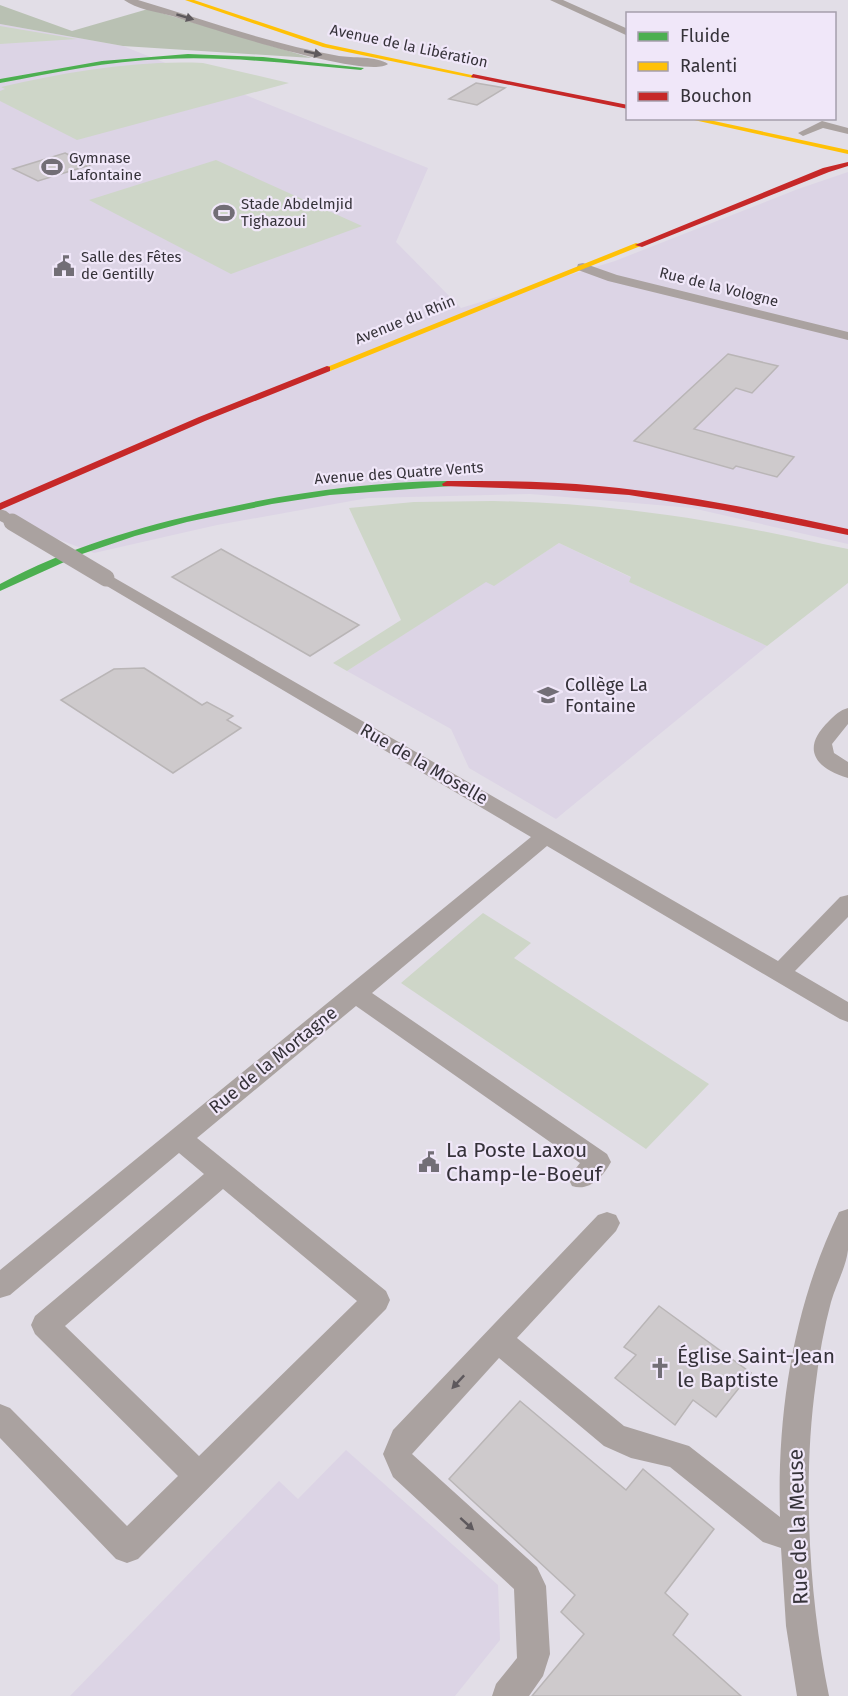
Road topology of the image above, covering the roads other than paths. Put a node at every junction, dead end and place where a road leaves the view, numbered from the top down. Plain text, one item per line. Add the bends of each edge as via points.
1 (129, 0) edge
2 (188, 0) edge
3 (555, 0) edge
4 (626, 33) edge
5 (384, 61) junction
6 (366, 63) junction
7 (348, 68) junction
8 (0, 81) edge
9 (626, 107) edge
10 (699, 120) edge
11 (820, 121) edge
12 (741, 128) junction
13 (848, 131) edge
14 (803, 133) junction
15 (814, 145) junction
16 (848, 152) edge
17 (828, 166) junction
18 (583, 267) junction
19 (848, 336) edge
20 (0, 507) edge
21 (6, 518) edge
22 (848, 532) edge
23 (0, 588) edge
24 (848, 714) edge
25 (848, 771) edge
26 (546, 836) junction
27 (848, 903) edge
28 (780, 973) junction
29 (356, 993) junction
30 (848, 1013) edge
31 (179, 1138) junction
32 (222, 1174) junction
33 (581, 1178) dead end
34 (848, 1220) edge
35 (607, 1223) dead end
36 (0, 1286) edge
37 (498, 1340) junction
38 (0, 1418) edge
39 (199, 1476) junction
40 (796, 1536) junction
41 (508, 1696) edge
42 (813, 1696) edge

1 -> 6 street via 282,46
2 - 5 main road, Avenue de la Libération via 305,40
3 - 4 street
5 - 6 main road
5 - 7 main road via 367,68
5 - 9 main road, Avenue de la Libération
6 - 7 main road
7 - 8 main road via 269,60 164,57 92,63
10 - 12 main road
11 - 13 street
11 - 14 street
12 - 14 main road
12 - 15 main road
14 - 15 main road via 805,140
14 - 16 main road
15 - 16 main road
15 - 17 main road via 822,150
16 - 17 main road, Avenue du Rhin
17 - 18 main road, Avenue du Rhin
18 - 19 street, Rue de la Vologne via 613,278
18 - 20 main road, Avenue du Rhin via 181,428
21 - 26 street, Rue de la Moselle, bridge
22 - 23 main road, Avenue des Quatre Vents via 725,505 612,489 495,483 400,486 292,497 188,518 53,560
24 - 25 street via 830,730 821,750 830,762
26 - 28 street, Rue de la Moselle
26 - 29 street, Rue de la Mortagne
27 - 28 street
28 - 30 street, Rue de la Moselle
29 - 31 street, Rue de la Mortagne
29 - 33 street via 598,1162
31 - 32 street
31 - 36 street, Rue de la Mortagne
32 - 39 street via 45,1325
32 - 39 street via 376,1300
34 - 40 street, Rue de la Meuse via 829,1265 804,1362 794,1448
35 - 37 street
37 - 40 street via 614,1436 631,1445 679,1456 774,1532
37 -> 41 street via 397,1449 404,1467 526,1578 530,1586 532,1665
38 - 39 street via 127,1548
40 - 42 street, Rue de la Meuse via 798,1587

